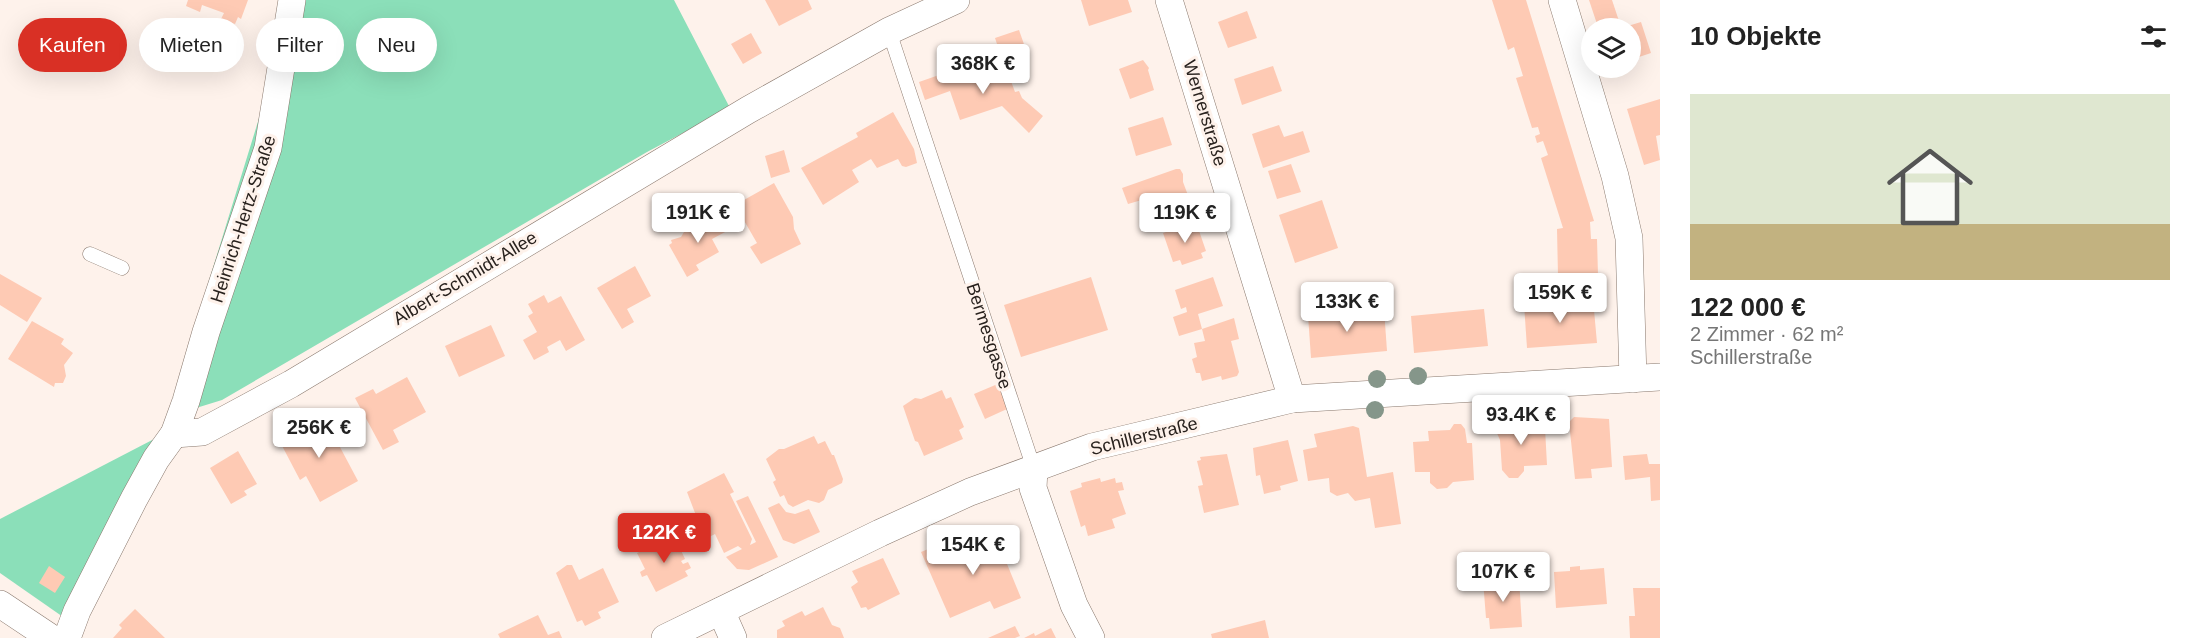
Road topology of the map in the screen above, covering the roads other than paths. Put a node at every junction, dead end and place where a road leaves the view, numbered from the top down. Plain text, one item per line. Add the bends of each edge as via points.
1 (292, 0) edge
2 (956, 0) edge
3 (1169, 0) edge
4 (1562, 0) edge
5 (889, 31) junction
6 (90, 254) dead end
7 (122, 268) dead end
8 (1660, 377) edge
9 (1633, 379) junction
10 (1292, 399) junction
11 (174, 434) junction
12 (1034, 469) junction
13 (0, 604) edge
14 (721, 611) junction
15 (51, 638) edge
16 (67, 638) edge
17 (665, 638) edge
18 (733, 638) edge
19 (1091, 638) edge

1 - 11 street, Heinrich-Hertz-Straße via 268,148
2 - 5 street, Albert-Schmidt-Allee
3 - 10 street, Wernerstraße
4 - 9 street via 1615,176 1629,238
5 - 11 street, Albert-Schmidt-Allee via 564,219 291,384 202,432
5 - 12 lane, Bermesgasse
6 - 7 lane
8 - 9 street, Schillerstraße
9 - 10 street, Schillerstraße
10 - 12 street, Schillerstraße via 1092,447
11 - 16 street via 134,499
12 - 14 street, Schillerstraße via 970,492
12 - 19 street, Bermesgasse via 1033,488 1074,605
13 - 15 street
14 - 17 street, Schillerstraße
14 - 18 street

